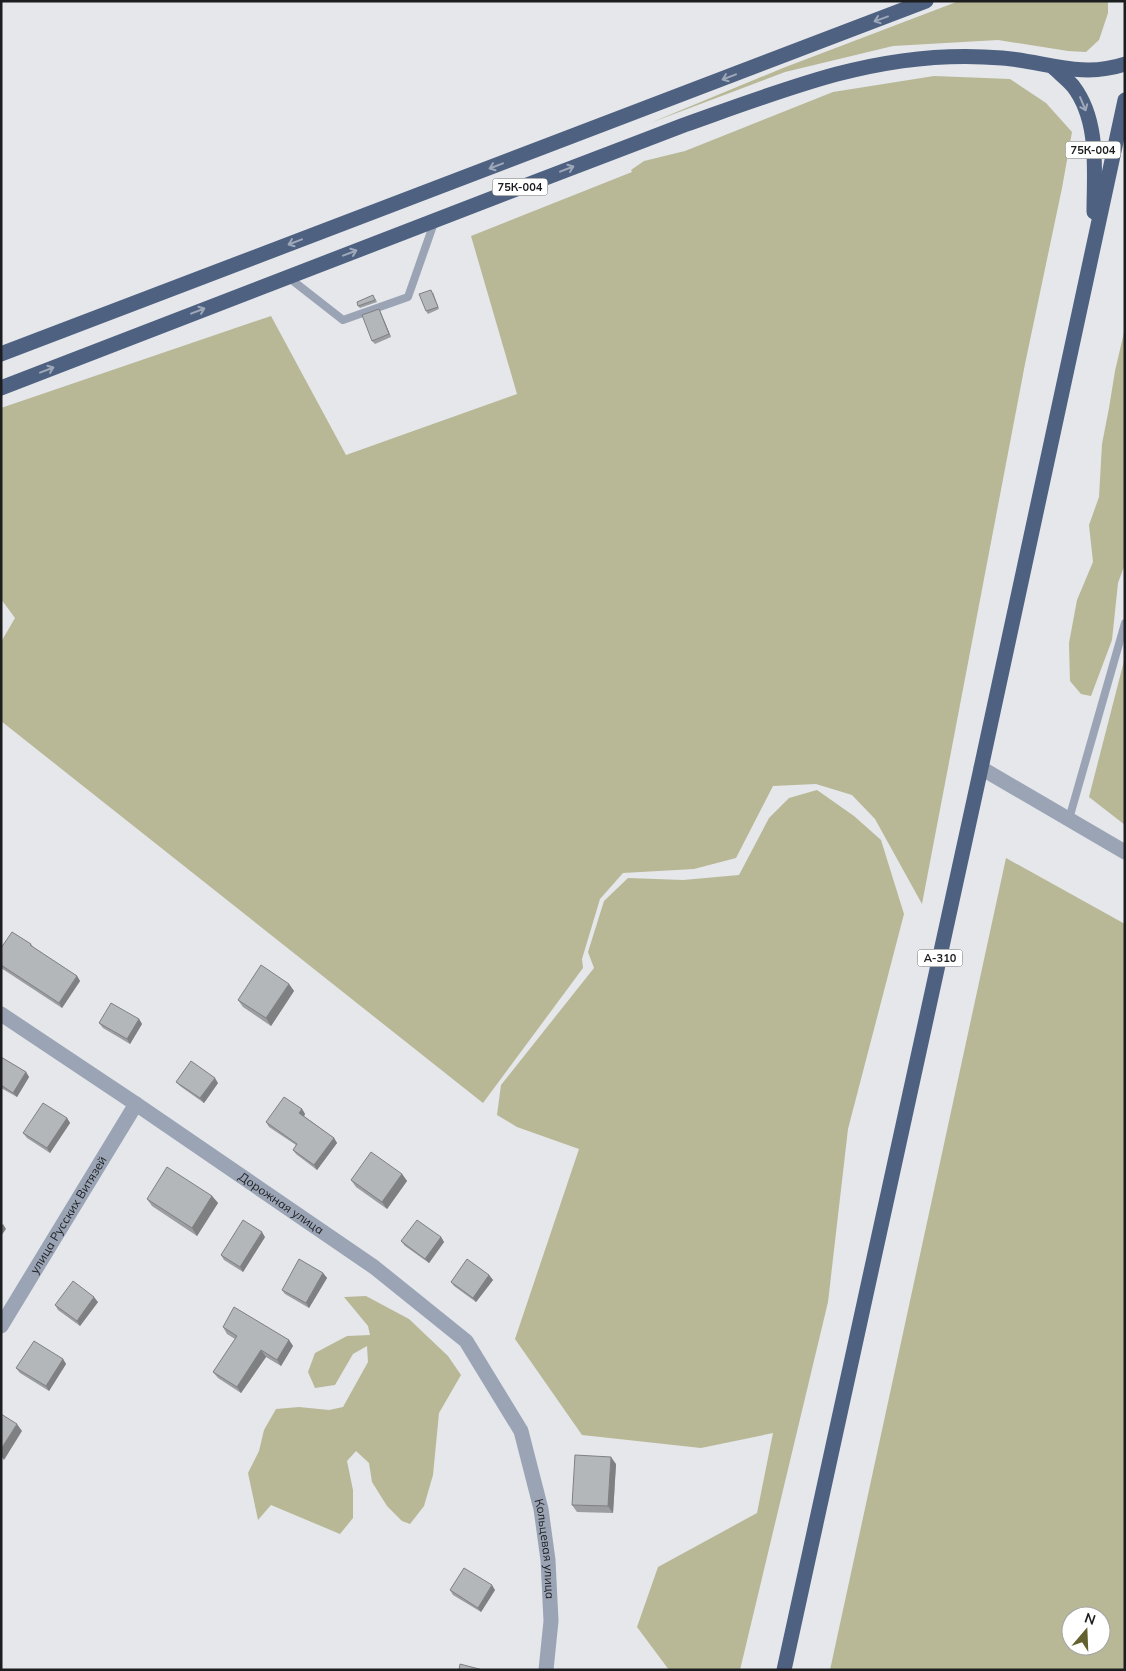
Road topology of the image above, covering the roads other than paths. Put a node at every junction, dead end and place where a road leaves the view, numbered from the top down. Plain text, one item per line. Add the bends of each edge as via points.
1 (926, 1) edge
2 (1125, 64) edge
3 (1053, 67) junction
4 (1125, 100) edge
5 (435, 220) junction
6 (1094, 246) junction
7 (288, 277) junction
8 (1, 354) edge
9 (1, 388) edge
10 (1125, 623) edge
11 (1122, 641) edge
12 (981, 768) junction
13 (1069, 819) junction
14 (1125, 852) edge
15 (1, 1014) edge
16 (136, 1104) junction
17 (1, 1326) edge
18 (521, 1430) joint
19 (546, 1670) edge
20 (784, 1670) edge

1 -> 8 highway, 75К-004
2 - 3 highway, 75К-004 via 1095,70
5 -> 3 highway, 75К-004 via 777,91 839,73 948,56 1004,58
3 -> 6 highway, 75К-004 via 1080,96 1092,128
4 - 6 highway, А-310
7 -> 5 highway, 75К-004
5 - 7 lane via 408,297 343,320
6 - 12 highway, А-310
9 -> 7 highway, 75К-004
10 - 11 lane
11 - 13 lane
12 - 13 street
12 - 20 highway, А-310
13 - 14 street
15 - 16 street, Дорожная улица
16 - 17 street, улица Русских Витязей
16 - 18 street, Дорожная улица via 374,1267 466,1341
18 - 19 street, Кольцевая улица via 541,1509 548,1560 551,1621

